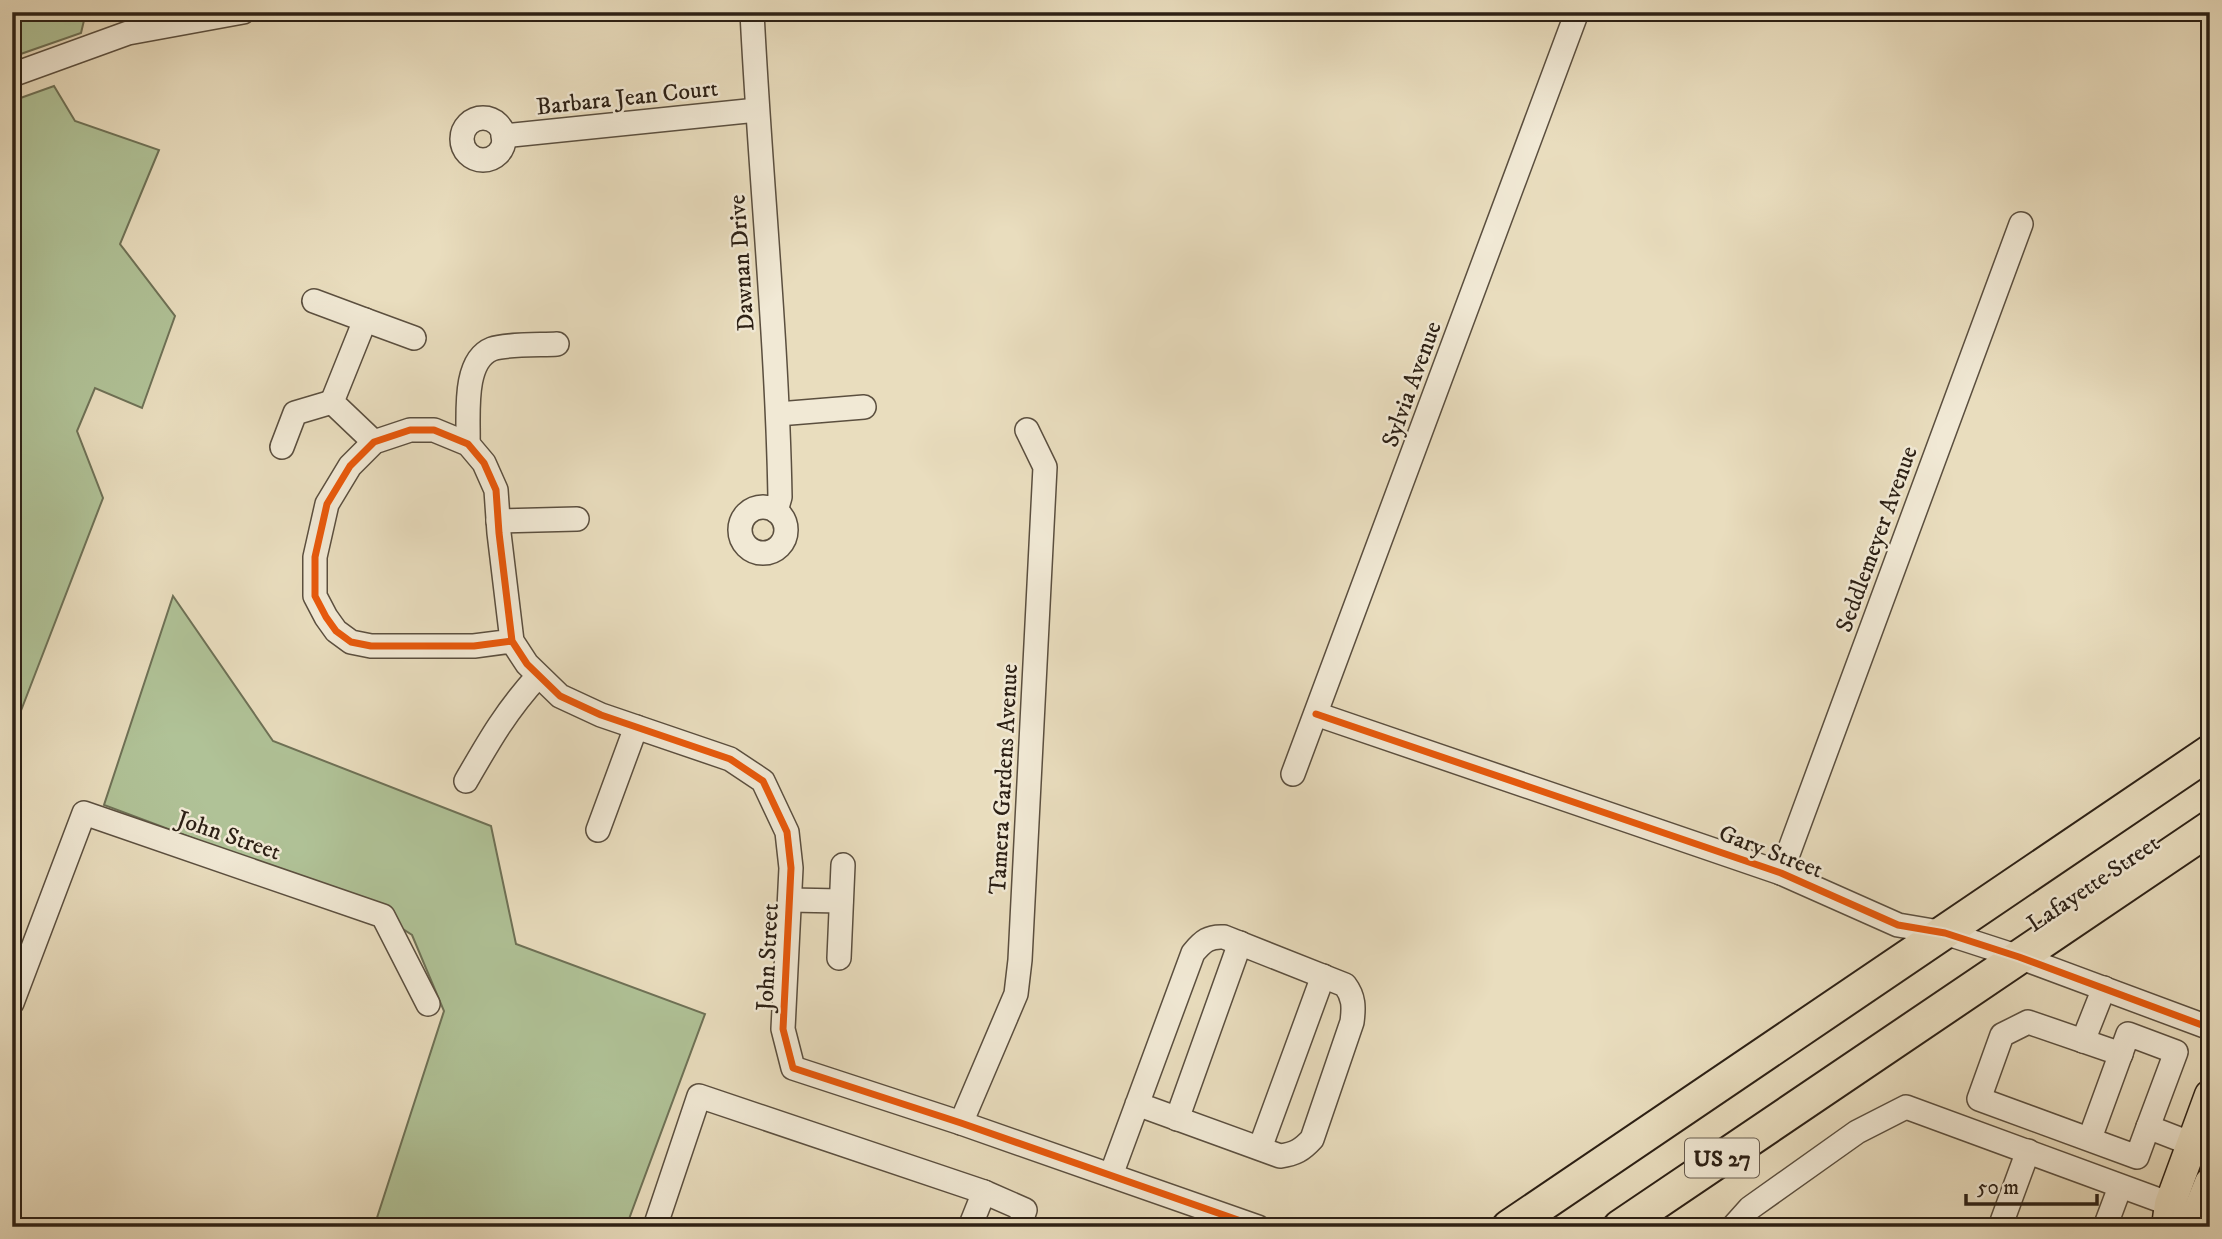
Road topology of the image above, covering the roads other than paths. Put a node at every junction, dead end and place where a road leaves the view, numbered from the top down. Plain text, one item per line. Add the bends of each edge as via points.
1 (243, 12) edge
2 (752, 12) edge
3 (1577, 12) edge
4 (12, 75) edge
5 (757, 110) junction
6 (503, 136) dead end
7 (2021, 224) dead end
8 (314, 301) dead end
9 (365, 320) junction
10 (414, 338) dead end
11 (557, 344) dead end
12 (332, 402) junction
13 (864, 407) dead end
14 (778, 414) junction
15 (1027, 430) dead end
16 (374, 442) junction
17 (468, 444) junction
18 (282, 447) dead end
19 (776, 511) dead end
20 (577, 519) dead end
21 (498, 521) junction
22 (512, 641) junction
23 (538, 676) junction
24 (1316, 714) junction
25 (636, 727) junction
26 (2210, 752) edge
27 (1293, 774) dead end
28 (467, 782) dead end
29 (2210, 828) edge
30 (598, 830) dead end
31 (843, 865) dead end
32 (1781, 873) junction
33 (790, 900) junction
34 (841, 901) junction
35 (1945, 933) junction
36 (1240, 943) junction
37 (2019, 957) junction
38 (839, 958) dead end
39 (1323, 976) junction
40 (2104, 988) junction
41 (12, 1003) edge
42 (428, 1004) dead end
43 (2210, 1028) edge
44 (2083, 1041) junction
45 (2121, 1054) junction
46 (2210, 1095) edge
47 (1137, 1104) junction
48 (1177, 1119) junction
49 (961, 1123) junction
50 (2148, 1127) junction
51 (2090, 1138) junction
52 (2192, 1144) junction
53 (1260, 1149) junction
54 (2028, 1150) junction
55 (1111, 1175) junction
56 (2210, 1183) edge
57 (2120, 1186) junction
58 (984, 1192) junction
59 (2175, 1219) edge
60 (655, 1227) edge
61 (971, 1227) edge
62 (1019, 1227) edge
63 (1258, 1227) edge
64 (1509, 1227) edge
65 (1620, 1227) edge
66 (1733, 1227) edge
67 (2000, 1227) edge
68 (2105, 1227) edge

1 - 4 street via 128,33
2 - 5 street, Dawnan Drive
3 - 24 street, Sylvia Avenue
5 - 6 street, Barbara Jean Court
5 - 14 street, Dawnan Drive
7 - 32 street, Seddlemeyer Avenue
8 - 9 street
9 - 10 street
9 - 12 street
11 - 17 street via 492,349 477,359 471,374
12 - 16 street
12 - 18 street via 295,413
13 - 14 street
14 - 19 street, Dawnan Drive via 780,497
15 - 49 street, Tamera Gardens Avenue via 1045,467 1020,960 1016,994
16 - 17 street via 410,430 435,430
16 - 22 street via 349,466 327,504 315,557 315,596 326,617 351,642 371,646 474,646
17 - 21 street, John Street via 484,463 496,490
20 - 21 street
21 - 22 street, John Street
22 - 23 street, John Street
23 - 25 street, John Street via 560,696
23 - 28 street via 513,702
24 - 27 street, Sylvia Avenue
24 - 32 street, Gary Street
25 - 30 street
25 - 33 street, John Street via 730,759 763,782 787,832
26 - 35 highway, Lafayette Street / US 27
29 - 37 highway, Lafayette Street / US 27
31 - 34 street
32 - 35 street, Gary Street via 1898,925
33 - 34 street
33 - 49 street, John Street via 783,1029 793,1068
34 - 38 street
35 - 37 street, Gary Street
35 - 64 highway, Lafayette Street / US 27
36 - 39 street
36 - 47 street via 1213,937 1193,953
36 - 48 street
37 - 40 street, Gary Street
37 - 65 highway, Lafayette Street / US 27
39 - 53 street
39 - 53 street via 1345,985 1353,1008 1312,1139 1293,1154 1280,1156
40 - 43 street, Gary Street
40 - 44 street
41 - 42 street, John Street via 84,813 383,916
44 - 45 street
44 - 51 street via 2028,1022 2001,1035 1979,1099
45 - 50 street via 2128,1034 2176,1052
45 - 51 street
46 - 52 main road
47 - 48 street
47 - 55 street
48 - 53 street
49 - 55 street, John Street
50 - 51 street via 2137,1157
50 - 52 street
52 - 59 main road
54 - 57 street
54 - 66 street via 1906,1108 1857,1132 1750,1208
54 - 67 street
55 - 63 street, John Street
56 - 59 main road via 2199,1210
57 - 59 street
57 - 68 street
58 - 60 street via 699,1096
58 - 61 street
58 - 62 street via 1025,1210

